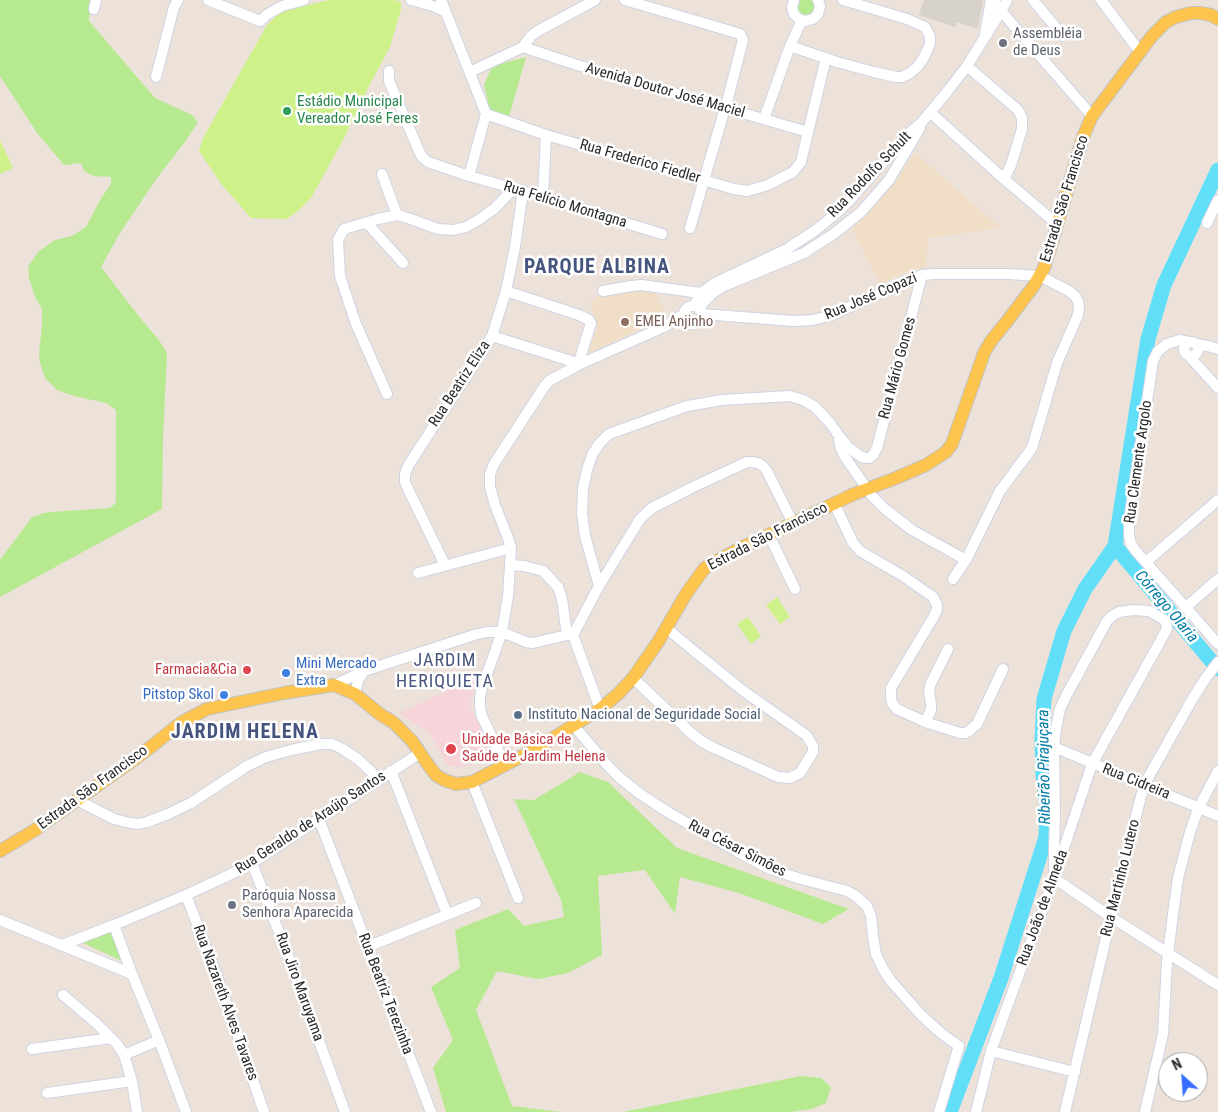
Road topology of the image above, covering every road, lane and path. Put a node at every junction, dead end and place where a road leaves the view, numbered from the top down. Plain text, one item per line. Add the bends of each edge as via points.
1 (178, 0) edge
2 (208, 0) edge
3 (304, 0) edge
4 (411, 0) edge
5 (441, 0) edge
6 (595, 0) edge
7 (626, 0) edge
8 (794, 0) edge
9 (818, 0) edge
10 (843, 0) edge
11 (992, 0) edge
12 (1007, 0) edge
13 (1032, 0) edge
14 (1101, 0) edge
15 (1001, 11) junction
16 (446, 12) junction
17 (802, 20) junction
18 (1218, 20) edge
19 (1063, 36) dead end
20 (984, 39) junction
21 (790, 46) junction
22 (522, 47) junction
23 (1140, 52) junction
24 (826, 58) junction
25 (967, 66) junction
26 (389, 71) dead end
27 (470, 72) junction
28 (156, 77) dead end
29 (724, 107) junction
30 (930, 112) junction
31 (486, 114) junction
32 (1092, 116) junction
33 (764, 119) junction
34 (922, 122) junction
35 (808, 132) junction
36 (546, 135) junction
37 (883, 164) junction
38 (382, 174) dead end
39 (892, 175) junction
40 (469, 176) junction
41 (1004, 179) junction
42 (703, 180) junction
43 (518, 190) junction
44 (542, 197) junction
45 (1218, 200) edge
46 (397, 215) junction
47 (367, 223) junction
48 (1207, 223) dead end
49 (1057, 224) junction
50 (690, 228) dead end
51 (816, 230) junction
52 (662, 234) dead end
53 (825, 240) junction
54 (403, 263) dead end
55 (922, 275) junction
56 (1040, 276) junction
57 (506, 291) junction
58 (603, 291) dead end
59 (701, 293) junction
60 (699, 310) junction
61 (684, 314) junction
62 (691, 323) junction
63 (666, 326) junction
64 (492, 336) junction
65 (1215, 348) edge
66 (1192, 349) junction
67 (556, 356) junction
68 (578, 365) junction
69 (549, 381) junction
70 (1218, 388) edge
71 (388, 394) dead end
72 (839, 436) junction
73 (867, 488) junction
74 (1218, 500) edge
75 (834, 503) junction
76 (793, 523) junction
77 (769, 535) junction
78 (511, 548) junction
79 (966, 560) junction
80 (1146, 562) junction
81 (445, 565) junction
82 (510, 565) junction
83 (418, 573) dead end
84 (953, 579) dead end
85 (1218, 579) edge
86 (599, 586) junction
87 (795, 589) dead end
88 (1186, 607) junction
89 (666, 628) junction
90 (502, 632) junction
91 (570, 635) junction
92 (1218, 644) edge
93 (948, 649) dead end
94 (1215, 665) edge
95 (1002, 669) dead end
96 (364, 672) junction
97 (633, 678) junction
98 (334, 685) junction
99 (355, 694) junction
100 (600, 709) junction
101 (925, 722) junction
102 (574, 726) junction
103 (1054, 746) junction
104 (420, 753) junction
105 (1092, 764) junction
106 (506, 765) junction
107 (391, 771) junction
108 (1218, 771) edge
109 (379, 779) junction
110 (472, 782) junction
111 (1144, 785) junction
112 (77, 800) junction
113 (1199, 807) junction
114 (1218, 816) edge
115 (1055, 817) junction
116 (319, 819) junction
117 (1074, 820) junction
118 (0, 851) edge
119 (252, 863) junction
120 (1054, 878) junction
121 (186, 895) junction
122 (518, 898) dead end
123 (476, 903) dead end
124 (447, 914) junction
125 (1111, 917) junction
126 (0, 920) edge
127 (114, 925) junction
128 (62, 945) junction
129 (367, 947) junction
130 (1169, 954) junction
131 (132, 974) junction
132 (1218, 986) edge
133 (63, 995) dead end
134 (111, 1038) junction
135 (159, 1040) junction
136 (32, 1049) dead end
137 (991, 1052) junction
138 (124, 1055) junction
139 (1075, 1072) junction
140 (132, 1081) junction
141 (47, 1093) dead end
142 (137, 1112) edge
143 (186, 1112) edge
144 (264, 1112) edge
145 (345, 1112) edge
146 (431, 1112) edge
147 (939, 1112) edge
148 (976, 1112) edge
149 (1065, 1112) edge
150 (1145, 1112) edge

1 - 28 street
2 - 3 street via 260,21 282,6
4 - 16 street
5 - 16 street
6 - 22 street via 538,31
7 - 29 street via 740,34 742,45
8 - 17 street via 793,11
9 - 17 street via 820,10 816,17
10 - 24 street via 925,27 930,44 918,66 902,77 887,76
11 - 15 street
11 - 20 street
12 - 15 street
13 - 19 street
14 - 23 street
15 - 20 street
15 - 32 street
16 - 27 street
17 - 21 street
18 - 23 main road, Estrada São Francisco via 1200,13 1176,17 1158,28
20 - 25 street
21 - 24 street
21 - 33 street
22 - 27 street
22 - 29 street, Avenida Doutor José Maciel
23 - 32 main road, Estrada São Francisco
24 - 35 street
25 - 30 street
25 - 41 street via 1018,110 1022,118 1021,134
26 - 40 street, Rua Felício Montagna via 389,81 422,157
27 - 31 street
29 - 33 street, Avenida Doutor José Maciel
29 - 42 street
30 - 34 street
30 - 41 street
31 - 36 street, Rua Frederico Fiedler
31 - 40 street
32 - 49 main road, Estrada São Francisco
33 - 35 street, Avenida Doutor José Maciel
34 - 37 street, Rua Rodolfo Schult
34 - 39 street, Rua Rodolfo Schult
35 - 42 street, Rua Frederico Fiedler via 800,162 793,172 768,185 741,191
36 - 42 street, Rua Frederico Fiedler
36 - 44 street
37 - 39 street
37 - 51 street, Rua Rodolfo Schult
38 - 46 street
39 - 53 street, Rua Rodolfo Schult via 862,212
40 - 43 street, Rua Felício Montagna
41 - 49 street
42 - 50 street
43 - 44 street, Rua Felício Montagna
43 - 46 street via 480,219 453,230 438,229
43 - 57 street, Rua Beatriz Eliza via 515,247
44 - 52 street, Rua Felício Montagna
45 - 48 street
46 - 47 street
47 - 54 street
47 - 71 street via 344,229 338,240 340,276 356,324
49 - 56 main road, Estrada São Francisco
51 - 53 street
51 - 59 street, Rua Rodolfo Schult via 787,249 715,283
53 - 60 street, Rua Rodolfo Schult via 804,253 726,285 714,292
55 - 56 street, Rua José Copazi
55 - 60 street, Rua José Copazi via 832,315 813,320 794,321
55 - 72 street, Rua Mário Gomes via 877,448 873,455 865,458 854,452
56 - 73 main road, Estrada São Francisco via 984,353 955,437 946,452 921,468
56 - 79 street via 1075,296 1078,315 1057,364 1032,448 1000,491
57 - 64 street, Rua Beatriz Eliza
57 - 68 street via 589,320 591,323
58 - 59 street via 641,286
59 - 60 street, Rua Rodolfo Schult
60 - 61 street via 689,307
60 - 62 street via 699,321
61 - 62 street
61 - 63 street
62 - 63 street
63 - 68 street
64 - 67 street
64 - 81 street, Rua Beatriz Eliza via 405,474 405,482
65 - 66 street
66 - 70 street
66 - 80 street, Rua Clemente Argolo via 1175,347 1164,352 1152,367 1128,521 1132,544
67 - 68 street
67 - 69 street
68 - 69 street
69 - 78 street via 507,442 490,474 491,495
72 - 73 street via 845,457
72 - 86 street via 814,406 789,396 722,400 687,406 609,434 592,456 583,488 585,536
73 - 75 main road, Estrada São Francisco
73 - 79 street via 898,520
74 - 80 street
75 - 76 main road, Estrada São Francisco
75 - 101 street via 860,551 933,597 937,605 934,616 891,688 892,703 897,709
76 - 77 main road, Estrada São Francisco
76 - 86 street via 767,471 758,463 747,462 652,508 640,519
77 - 87 street
77 - 89 main road, Estrada São Francisco via 704,569
78 - 81 street
78 - 82 street
79 - 84 street
80 - 88 street, Rua Clemente Argolo
81 - 83 street
82 - 90 street
82 - 91 street via 543,572 558,586
85 - 88 street
86 - 91 street
88 - 92 street, Rua Clemente Argolo
89 - 97 main road, Estrada São Francisco
89 - 97 street via 742,690 806,736 813,752 800,772 790,778 778,777 701,741
90 - 91 street via 533,643
90 - 96 street via 474,635
90 - 106 street via 482,688 480,705 481,714
91 - 100 street
93 - 101 street via 931,683 931,710
94 - 111 street, Rua Martinho Lutero
95 - 101 street via 976,724 969,731 960,733
96 - 98 street
96 - 99 street
97 - 100 main road, Estrada São Francisco
98 - 99 main road, Estrada São Francisco
98 - 112 main road, Estrada São Francisco via 207,709 182,722
99 - 104 main road, Estrada São Francisco via 393,722 412,740
100 - 102 main road, Estrada São Francisco
102 - 106 main road, Estrada São Francisco
102 - 147 street, Rua César Simões via 620,778 671,814 770,869 847,891 867,906 876,954 890,980 921,1015 959,1046
103 - 105 street, Rua Cidreira
103 - 105 street, Rua João de Almeda via 1060,709 1107,621 1119,612 1149,611 1163,619 1166,632
103 - 115 street
104 - 107 street, Rua Geraldo de Araújo Santos
104 - 110 main road, Estrada São Francisco via 436,775 444,780 456,784
105 - 111 street, Rua Cidreira
105 - 117 street, Rua João de Almeda
106 - 110 main road, Estrada São Francisco
107 - 109 street, Rua Geraldo de Araújo Santos
107 - 124 street
108 - 113 street
109 - 112 street via 341,748 321,744 266,757 191,803 139,824 114,819
109 - 116 street, Rua Geraldo de Araújo Santos
110 - 122 street
111 - 113 street, Rua Cidreira
111 - 125 street, Rua Martinho Lutero
112 - 118 main road, Estrada São Francisco
113 - 114 street, Rua Cidreira
113 - 130 street via 1178,878
115 - 117 street
115 - 120 street
116 - 119 street, Rua Geraldo de Araújo Santos
116 - 129 street, Rua Beatriz Terezinha
117 - 120 street, Rua João de Almeda
119 - 121 street, Rua Geraldo de Araújo Santos
119 - 145 street, Rua Jiro Maruyama
120 - 125 street
120 - 137 street, Rua João de Almeda
121 - 127 street, Rua Geraldo de Araújo Santos
121 - 144 street, Rua Nazareth Alves Tavares
123 - 124 street
124 - 129 street
125 - 130 street
125 - 139 street, Rua Martinho Lutero
126 - 128 street
127 - 128 street, Rua Geraldo de Araújo Santos
127 - 131 street
128 - 131 street
129 - 146 street, Rua Beatriz Terezinha
130 - 132 street
130 - 150 street via 1163,1034
131 - 135 street
133 - 134 street
134 - 136 street
134 - 138 street
135 - 138 street
135 - 143 street
137 - 139 street
137 - 148 street, Rua João de Almeda
138 - 140 street
139 - 149 street, Rua Martinho Lutero
140 - 141 street
140 - 142 street

